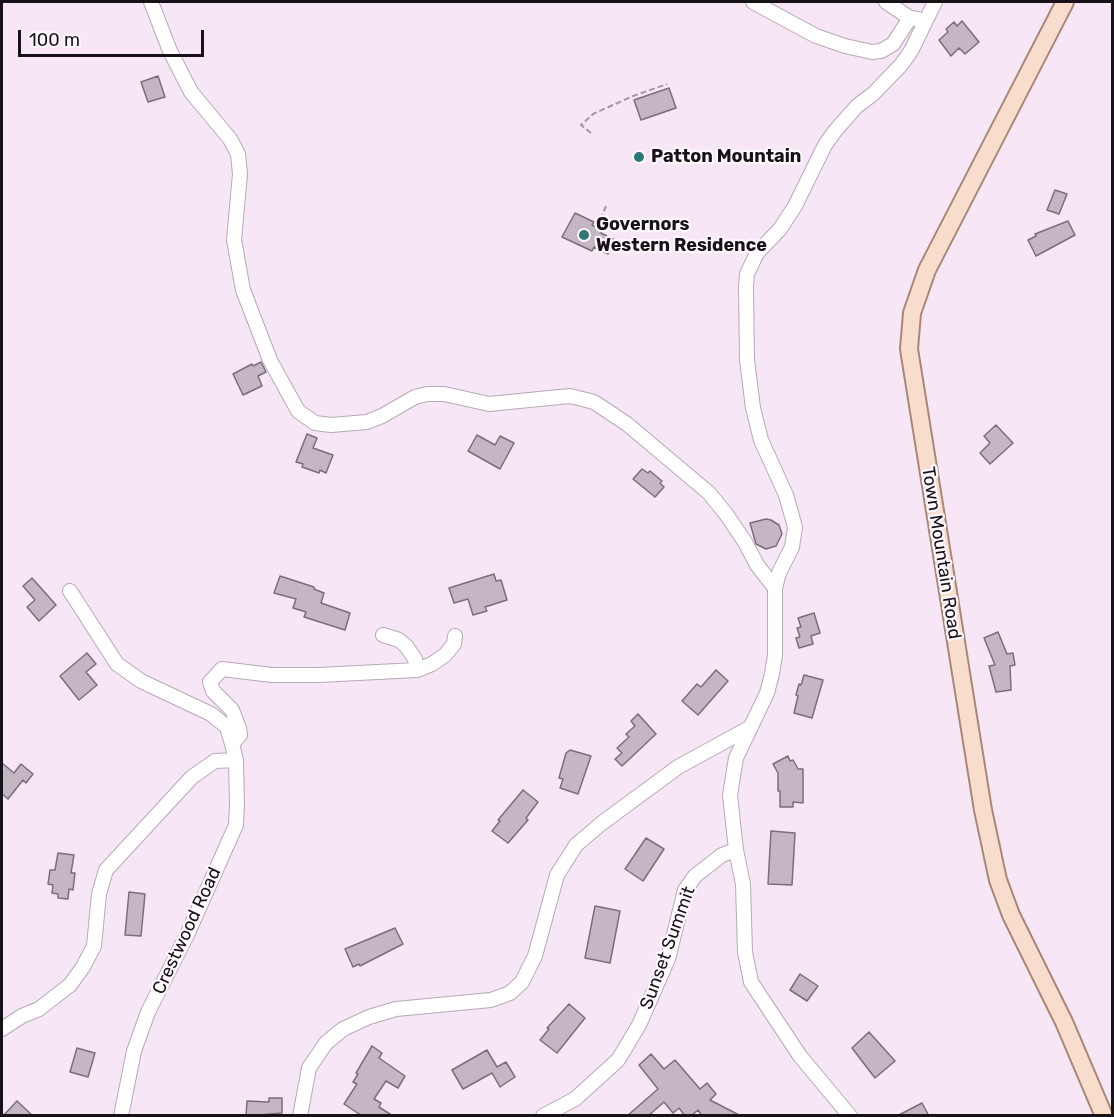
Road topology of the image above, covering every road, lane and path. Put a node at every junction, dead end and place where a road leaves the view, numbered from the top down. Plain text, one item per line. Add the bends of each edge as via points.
1 (151, 2) edge
2 (753, 2) edge
3 (886, 2) edge
4 (935, 2) edge
5 (1065, 2) edge
6 (910, 18) junction
7 (926, 19) junction
8 (667, 84) dead end
9 (591, 133) dead end
10 (606, 206) dead end
11 (597, 228) dead end
12 (775, 588) junction
13 (70, 591) dead end
14 (383, 635) dead end
15 (455, 636) dead end
16 (417, 670) junction
17 (751, 727) junction
18 (232, 744) junction
19 (236, 760) junction
20 (736, 850) junction
21 (2, 1029) edge
22 (121, 1116) edge
23 (300, 1116) edge
24 (543, 1116) edge
25 (850, 1116) edge
26 (1104, 1116) edge

1 - 12 street via 191,92 238,154 234,240 243,290 270,360 298,411 315,423 331,425 366,422 428,394 489,404 570,396 594,402 627,424 709,494
2 - 6 street via 816,36 872,52 893,44
3 - 6 street
4 - 7 street
5 - 26 main road, Town Mountain Road via 927,270 912,314 909,349 981,800 998,880
6 - 7 street
7 - 12 street via 901,64 835,131 795,206 757,254 747,274 747,360 753,408 761,440 786,495 795,527 792,547
8 - 9 path via 593,114 581,125
10 - 11 path
12 - 17 street via 772,674
13 - 18 street, Crestwood Road via 117,664 141,681 211,714 226,727
14 - 16 street via 406,646
15 - 16 street via 445,655
16 - 18 street, Crestwood Road via 272,675 222,669 210,682 237,720 240,735
17 - 20 street via 736,758 730,795
17 - 23 street via 678,767 576,845 557,875 535,956 522,982 510,993 491,1000 396,1009 343,1029 326,1042 309,1068
18 - 19 street, Crestwood Road
19 - 21 street via 215,761 192,777 106,870 94,923 94,945 83,967 70,985 39,1009
19 - 22 street, Crestwood Road via 236,825 148,1012 134,1051
20 - 24 street, Sunset Summit via 722,855 695,876 686,890 668,959 639,1025 618,1060 575,1099
20 - 25 street via 743,884 745,952 751,982 800,1056

